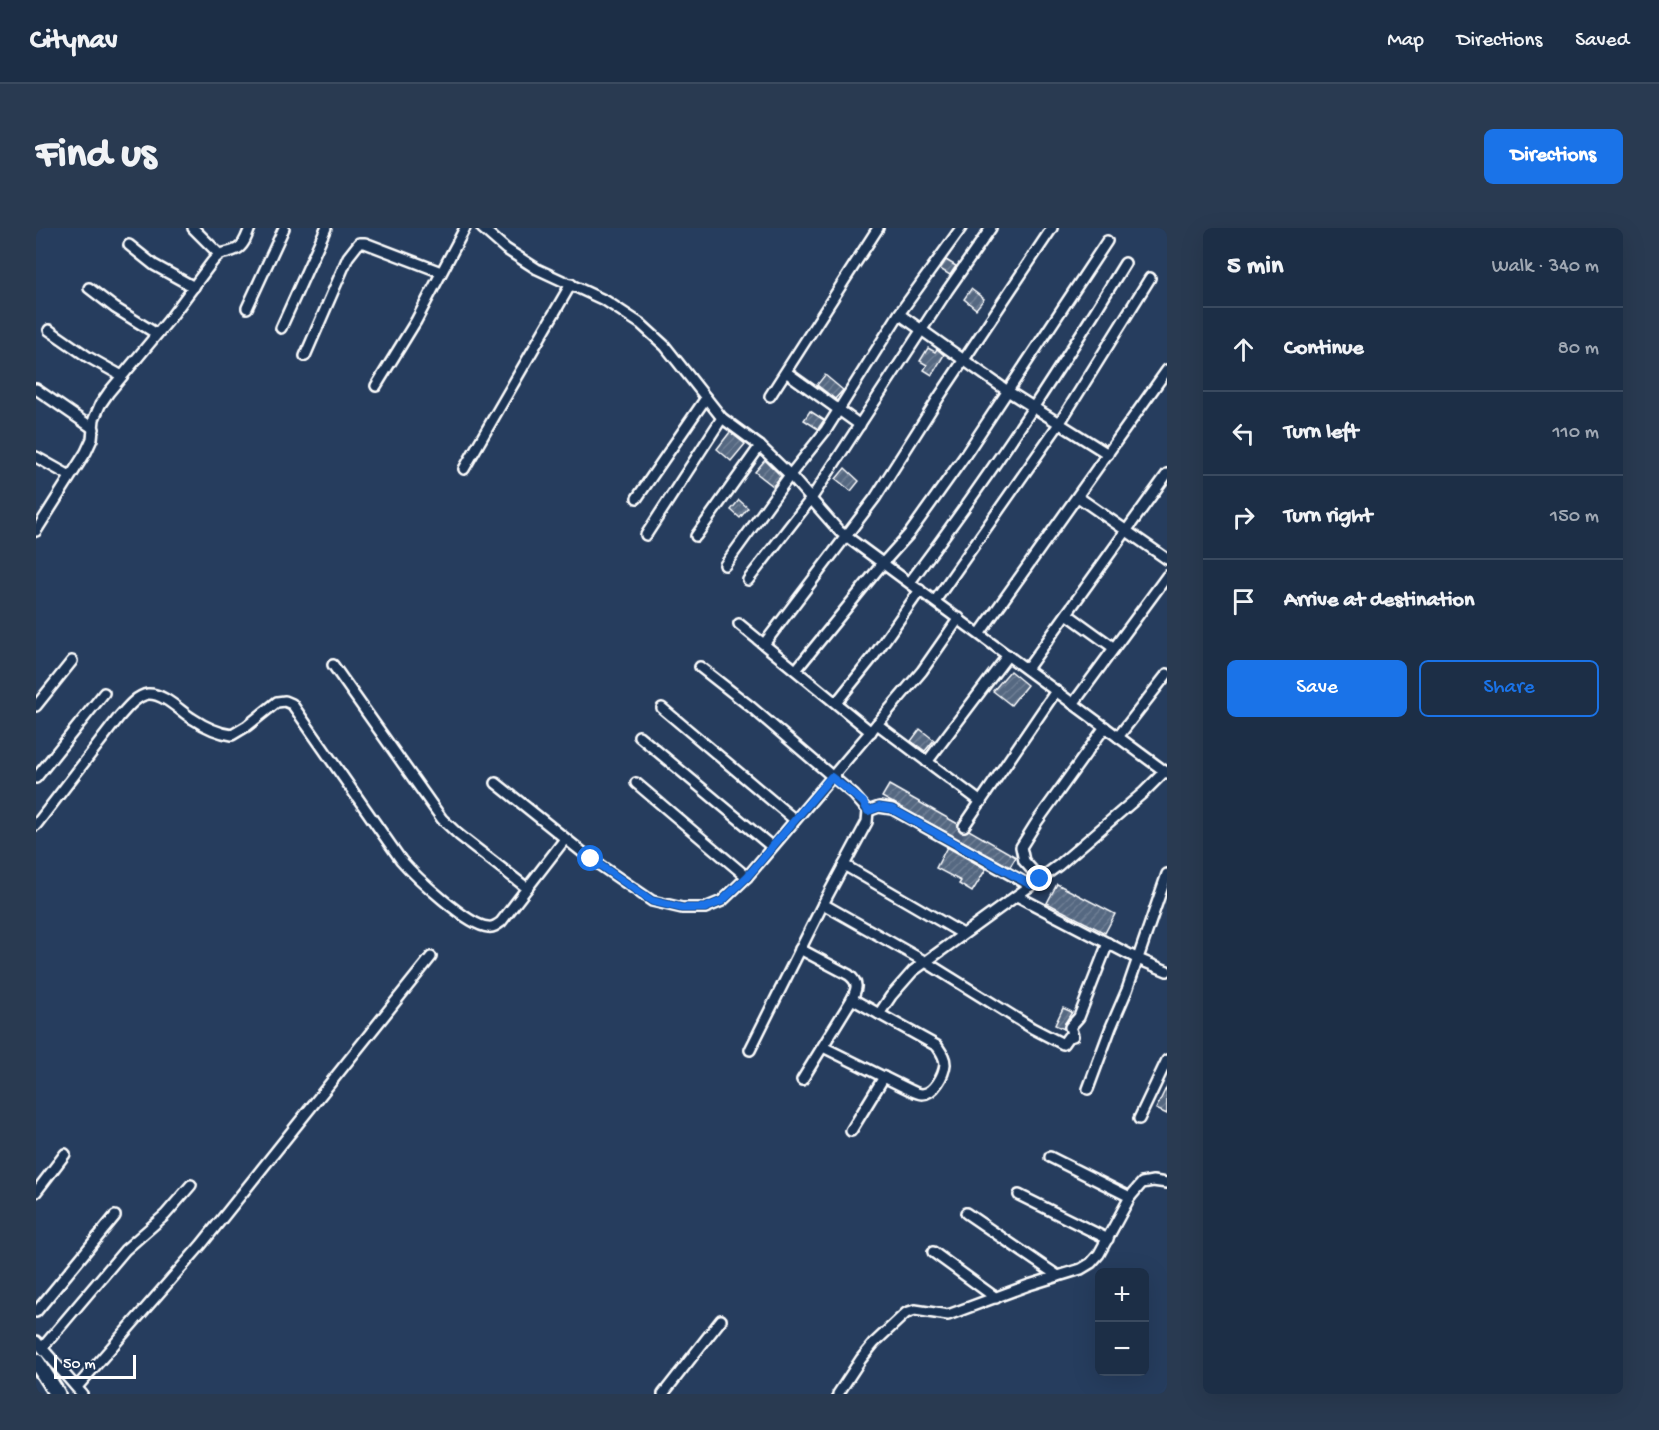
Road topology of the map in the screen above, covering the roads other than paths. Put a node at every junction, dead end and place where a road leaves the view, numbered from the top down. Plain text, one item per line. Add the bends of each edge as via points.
1 (193, 228) edge
2 (250, 228) edge
3 (284, 228) edge
4 (326, 228) edge
5 (465, 228) edge
6 (482, 228) edge
7 (878, 228) edge
8 (961, 228) edge
9 (991, 228) edge
10 (1052, 228) edge
11 (1107, 241) dead end
12 (129, 245) dead end
13 (219, 254) junction
14 (1125, 263) dead end
15 (441, 272) junction
16 (1150, 278) dead end
17 (571, 284) junction
18 (194, 287) junction
19 (89, 288) dead end
20 (247, 308) dead end
21 (899, 314) junction
22 (281, 328) dead end
23 (49, 330) dead end
24 (921, 331) junction
25 (157, 334) junction
26 (305, 356) dead end
27 (963, 360) junction
28 (1167, 370) edge
29 (786, 372) junction
30 (122, 376) junction
31 (376, 386) dead end
32 (36, 389) edge
33 (1006, 390) junction
34 (770, 396) dead end
35 (706, 398) junction
36 (1034, 407) junction
37 (839, 410) junction
38 (722, 418) junction
39 (1059, 424) junction
40 (860, 425) junction
41 (94, 429) junction
42 (760, 446) junction
43 (1108, 454) junction
44 (36, 457) edge
45 (464, 469) dead end
46 (1167, 474) edge
47 (790, 475) junction
48 (70, 476) junction
49 (1078, 497) junction
50 (637, 498) dead end
51 (811, 499) junction
52 (40, 517) edge
53 (36, 531) edge
54 (1126, 531) junction
55 (646, 535) dead end
56 (696, 536) dead end
57 (847, 537) junction
58 (1167, 559) edge
59 (883, 563) junction
60 (725, 565) dead end
61 (1167, 576) edge
62 (748, 580) dead end
63 (910, 582) junction
64 (920, 590) junction
65 (935, 601) junction
66 (1067, 614) junction
67 (959, 618) junction
68 (739, 624) dead end
69 (980, 633) junction
70 (764, 644) junction
71 (1114, 648) junction
72 (1008, 655) junction
73 (72, 662) dead end
74 (333, 665) dead end
75 (700, 667) dead end
76 (1028, 669) junction
77 (796, 670) junction
78 (1167, 674) edge
79 (1056, 691) junction
80 (104, 693) dead end
81 (836, 703) junction
82 (1074, 704) junction
83 (36, 706) edge
84 (662, 708) dead end
85 (874, 728) junction
86 (1105, 728) junction
87 (639, 736) dead end
88 (1118, 737) junction
89 (927, 762) junction
90 (1166, 772) edge
91 (831, 777) junction
92 (36, 778) edge
93 (496, 783) dead end
94 (636, 783) dead end
95 (981, 802) junction
96 (868, 811) junction
97 (795, 820) junction
98 (36, 825) edge
99 (964, 826) tunnel mouth
100 (565, 839) junction
101 (771, 846) junction
102 (844, 865) junction
103 (1167, 874) edge
104 (747, 877) junction
105 (1040, 879) junction
106 (1031, 885) junction
107 (527, 888) junction
108 (1017, 896) junction
109 (823, 904) junction
110 (963, 934) junction
111 (1108, 944) junction
112 (800, 949) junction
113 (431, 957) dead end
114 (1138, 960) junction
115 (924, 961) junction
116 (1167, 971) edge
117 (852, 999) junction
118 (879, 1014) junction
119 (823, 1047) junction
120 (750, 1050) dead end
121 (1167, 1060) edge
122 (884, 1077) junction
123 (802, 1080) dead end
124 (1088, 1089) dead end
125 (1139, 1119) dead end
126 (851, 1131) dead end
127 (65, 1154) dead end
128 (1050, 1157) dead end
129 (1167, 1183) edge
130 (191, 1185) dead end
131 (36, 1192) edge
132 (1019, 1195) dead end
133 (1130, 1197) junction
134 (966, 1213) dead end
135 (115, 1216) dead end
136 (1108, 1239) junction
137 (933, 1252) dead end
138 (1058, 1276) junction
139 (996, 1298) junction
140 (36, 1312) edge
141 (722, 1320) dead end
142 (38, 1349) edge
143 (79, 1391) edge
144 (57, 1394) edge
145 (663, 1394) edge
146 (838, 1394) edge

1 - 13 street
2 - 13 street via 242,245
3 - 20 street
4 - 22 street
5 - 15 street
6 - 17 street via 529,264
7 - 29 street
8 - 21 street
9 - 24 street
10 - 27 street
11 - 33 street
12 - 18 street via 154,265
13 - 18 street
14 - 36 street
15 - 26 street via 359,243 348,257
15 - 31 street
16 - 39 street
17 - 35 street via 641,324 665,346
17 - 45 street
18 - 25 street
19 - 25 street
21 - 24 street
21 - 37 street
23 - 30 street
24 - 27 street
24 - 40 street
25 - 30 street
27 - 33 street
27 - 57 street
28 - 43 street
29 - 34 street
29 - 37 street
30 - 41 street via 100,405
32 - 41 street
33 - 36 street
33 - 59 street via 934,499
35 - 38 street
35 - 50 street
36 - 39 street
36 - 63 street
37 - 40 street
37 - 47 street
38 - 42 street
38 - 55 street
39 - 43 street
39 - 65 street
40 - 51 street
41 - 48 street via 86,452
42 - 47 street
42 - 56 street
43 - 49 street
44 - 48 street
46 - 54 street
47 - 51 street
47 - 60 street
48 - 52 street
49 - 54 street
49 - 69 street
51 - 57 street
51 - 62 street
52 - 53 street
54 - 58 street
54 - 66 street
57 - 59 street
57 - 70 street
59 - 63 street
59 - 77 street
61 - 71 street
63 - 64 street
64 - 65 street
64 - 81 street
65 - 67 street
66 - 71 street
66 - 76 street
67 - 69 street
67 - 85 street
68 - 70 street
69 - 72 street
70 - 77 street
71 - 82 street
72 - 76 street
72 - 89 street
73 - 83 street
74 - 107 street via 442,819
75 - 91 street
76 - 79 street
77 - 81 street
78 - 88 street
79 - 82 street
79 - 95 street
80 - 92 street
81 - 85 street
82 - 86 street
84 - 97 street
85 - 89 street
85 - 91 street
86 - 88 street
86 - 105 street via 1022,847 1024,861
87 - 101 street
88 - 90 street
89 - 95 street
90 - 105 street
91 - 96 street via 863,802
91 - 97 street
93 - 100 street
94 - 104 street
95 - 99 street
96 - 102 street via 867,822
96 - 106 street via 879,807 892,809
97 - 101 street
98 - 107 street via 119,717 141,696 162,698 193,719 232,735 277,702 285,701 305,720 401,860 428,887 472,921 486,927 501,922
100 - 104 street via 652,901 682,908 705,908 722,901
100 - 107 street
101 - 104 street
102 - 109 street
102 - 110 street
103 - 114 street
105 - 106 street
106 - 108 street
108 - 110 street
108 - 111 street
109 - 112 street
109 - 115 street
110 - 115 street
111 - 114 street
111 - 115 street via 1079,1017 1070,1027 1073,1036 1064,1044
112 - 117 street via 856,981
112 - 120 street
113 - 143 street
114 - 116 street
114 - 124 street
115 - 118 street via 900,984
117 - 118 street
117 - 119 street
118 - 122 street via 937,1046 945,1064 932,1090 923,1094
119 - 122 street
119 - 123 street
121 - 125 street
122 - 126 street
127 - 131 street
128 - 133 street
129 - 133 street via 1142,1183
130 - 142 street via 165,1215 125,1250
132 - 136 street
133 - 136 street
134 - 138 street
135 - 140 street
136 - 138 street via 1092,1263
137 - 139 street
138 - 139 street
139 - 146 street via 948,1315 915,1310 906,1313 861,1359
141 - 145 street
142 - 143 street
142 - 144 highway

